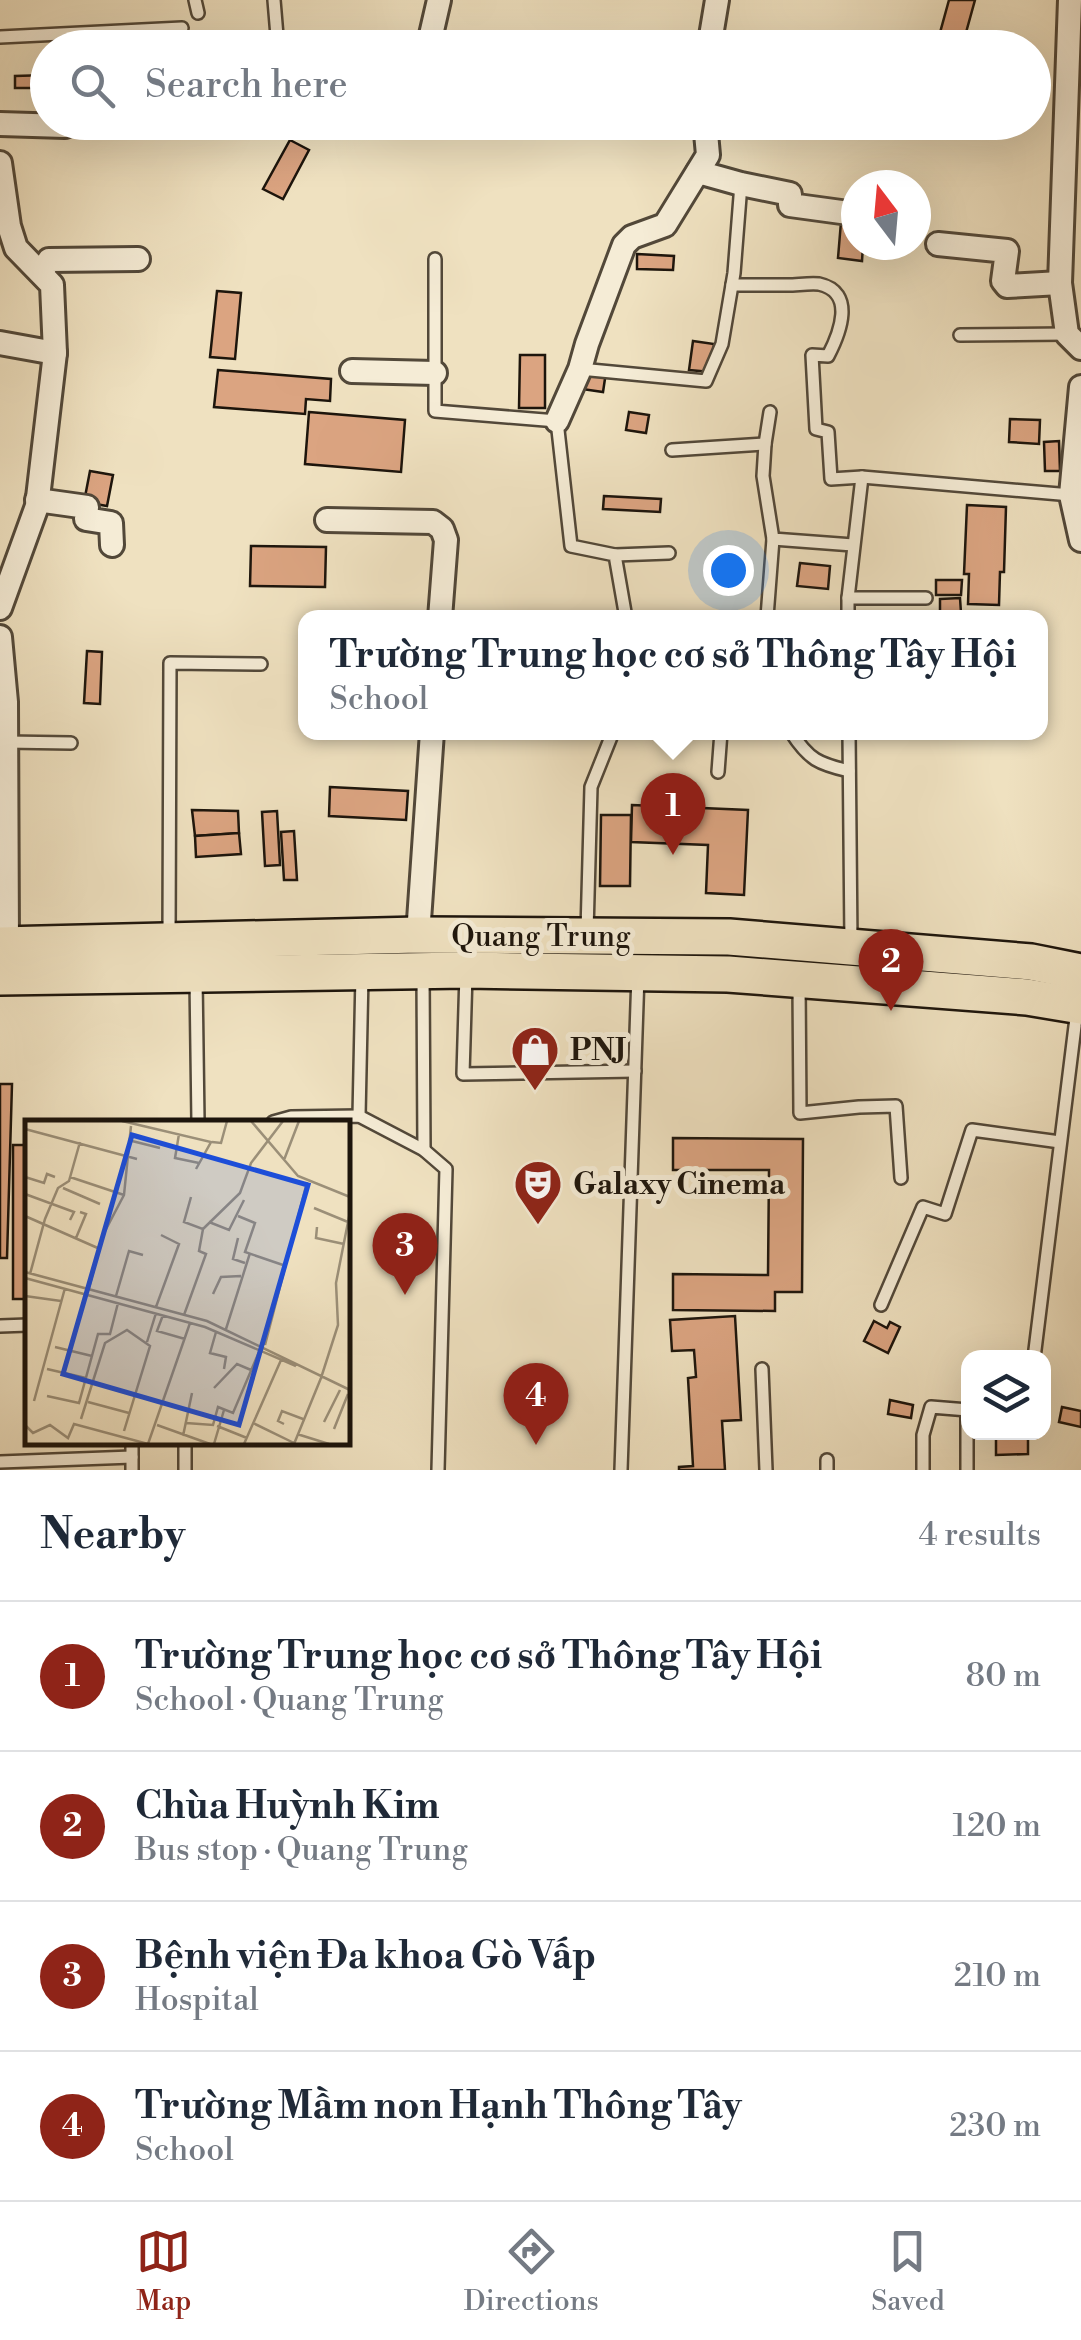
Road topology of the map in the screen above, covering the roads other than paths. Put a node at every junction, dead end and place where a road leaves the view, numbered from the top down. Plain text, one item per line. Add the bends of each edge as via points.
1 (274, 0) edge
2 (440, 0) edge
3 (717, 0) edge
4 (1070, 0) edge
5 (182, 28) dead end
6 (142, 30) edge
7 (276, 30) edge
8 (432, 30) edge
9 (713, 30) edge
10 (30, 36) edge
11 (0, 37) edge
12 (0, 124) edge
13 (30, 125) edge
14 (707, 140) edge
15 (0, 162) edge
16 (698, 172) junction
17 (741, 184) junction
18 (841, 212) edge
19 (938, 244) dead end
20 (435, 258) dead end
21 (138, 259) dead end
22 (42, 272) junction
23 (1060, 283) junction
24 (732, 285) junction
25 (960, 335) dead end
26 (1074, 341) edge
27 (0, 344) edge
28 (55, 352) junction
29 (580, 369) junction
30 (352, 371) dead end
31 (436, 373) junction
32 (1081, 387) edge
33 (770, 412) dead end
34 (557, 421) junction
35 (765, 444) junction
36 (672, 450) dead end
37 (862, 478) junction
38 (1072, 494) junction
39 (37, 500) junction
40 (327, 520) dead end
41 (773, 540) junction
42 (1081, 540) edge
43 (112, 545) dead end
44 (853, 545) junction
45 (669, 552) dead end
46 (615, 555) junction
47 (848, 598) junction
48 (926, 598) dead end
49 (0, 608) edge
50 (441, 610) edge
51 (625, 610) edge
52 (768, 610) edge
53 (848, 610) edge
54 (0, 636) edge
55 (260, 664) dead end
56 (3, 701) edge
57 (431, 740) edge
58 (610, 740) edge
59 (720, 740) edge
60 (796, 740) edge
61 (849, 740) edge
62 (6, 742) junction
63 (71, 743) dead end
64 (849, 771) junction
65 (718, 772) dead end
66 (418, 935) junction
67 (587, 935) junction
68 (637, 936) junction
69 (169, 941) junction
70 (851, 947) junction
71 (2, 955) edge
72 (421, 970) junction
73 (466, 970) junction
74 (362, 971) junction
75 (638, 972) junction
76 (196, 974) junction
77 (800, 980) junction
78 (1080, 994) edge
79 (635, 1071) junction
80 (359, 1116) junction
81 (198, 1120) edge
82 (281, 1120) edge
83 (1060, 1142) junction
84 (424, 1150) junction
85 (902, 1178) dead end
86 (881, 1305) dead end
87 (25, 1325) edge
88 (0, 1326) edge
89 (1035, 1350) edge
90 (762, 1369) dead end
91 (961, 1409) edge
92 (968, 1440) edge
93 (0, 1462) edge
94 (132, 1464) edge
95 (438, 1470) edge
96 (620, 1470) edge
97 (766, 1470) edge
98 (922, 1470) edge
99 (968, 1470) edge

1 - 7 lane
2 - 8 street
3 - 9 street
4 - 23 street
5 - 6 lane
10 - 11 lane
12 - 13 street
14 - 16 street
15 - 22 street via 16,248
16 - 17 street
16 - 29 street via 665,225 624,245
17 - 18 street via 790,194 790,206
17 - 24 lane
19 - 23 street via 1007,251 1007,286
20 - 31 lane
21 - 22 street via 49,260
22 - 28 street via 52,285
23 - 26 street
24 - 29 lane via 722,344 706,380
24 - 37 lane via 820,284 842,301 828,356 812,355 814,412 816,429 828,432 831,478
25 - 26 lane
27 - 28 street
28 - 39 street
29 - 34 street
30 - 31 street
31 - 34 lane via 436,411
32 - 38 street
33 - 35 lane
34 - 46 lane via 571,546
35 - 36 lane
35 - 41 lane
37 - 38 lane
37 - 44 lane
38 - 42 street
39 - 43 street via 87,507 86,519 111,522
39 - 49 street
40 - 50 street via 433,522 442,529
41 - 44 lane
41 - 52 lane
44 - 47 lane
45 - 46 lane
46 - 51 lane
47 - 48 lane
47 - 53 lane
54 - 56 street
55 - 69 lane via 170,663
56 - 62 street
57 - 66 street
58 - 67 lane via 591,788
59 - 65 lane
60 - 64 lane via 821,765
61 - 64 lane
62 - 63 lane
62 - 71 street
64 - 70 lane
66 - 67 main road, Quang Trung
66 - 69 main road, Quang Trung
66 - 72 main road
67 - 68 main road, Quang Trung
68 - 70 main road, Quang Trung
68 - 75 main road
69 - 71 main road, Quang Trung
70 - 78 main road, Quang Trung via 1031,962
71 - 76 main road, Quang Trung
72 - 73 main road, Quang Trung
72 - 74 main road, Quang Trung
72 - 84 lane
73 - 75 main road, Quang Trung
73 - 79 lane via 463,1074
74 - 76 main road, Quang Trung
74 - 80 lane
75 - 77 main road, Quang Trung
75 - 79 lane
76 - 81 lane
77 - 78 main road, Quang Trung via 1027,997
77 - 85 lane via 800,1113 896,1106
78 - 83 lane
79 - 96 lane
80 - 82 lane
80 - 84 lane
83 - 86 lane via 972,1130 945,1214 923,1207
83 - 89 lane
84 - 95 lane via 446,1169
87 - 88 lane
90 - 97 lane
91 - 98 lane via 931,1407
92 - 99 lane
93 - 94 lane

